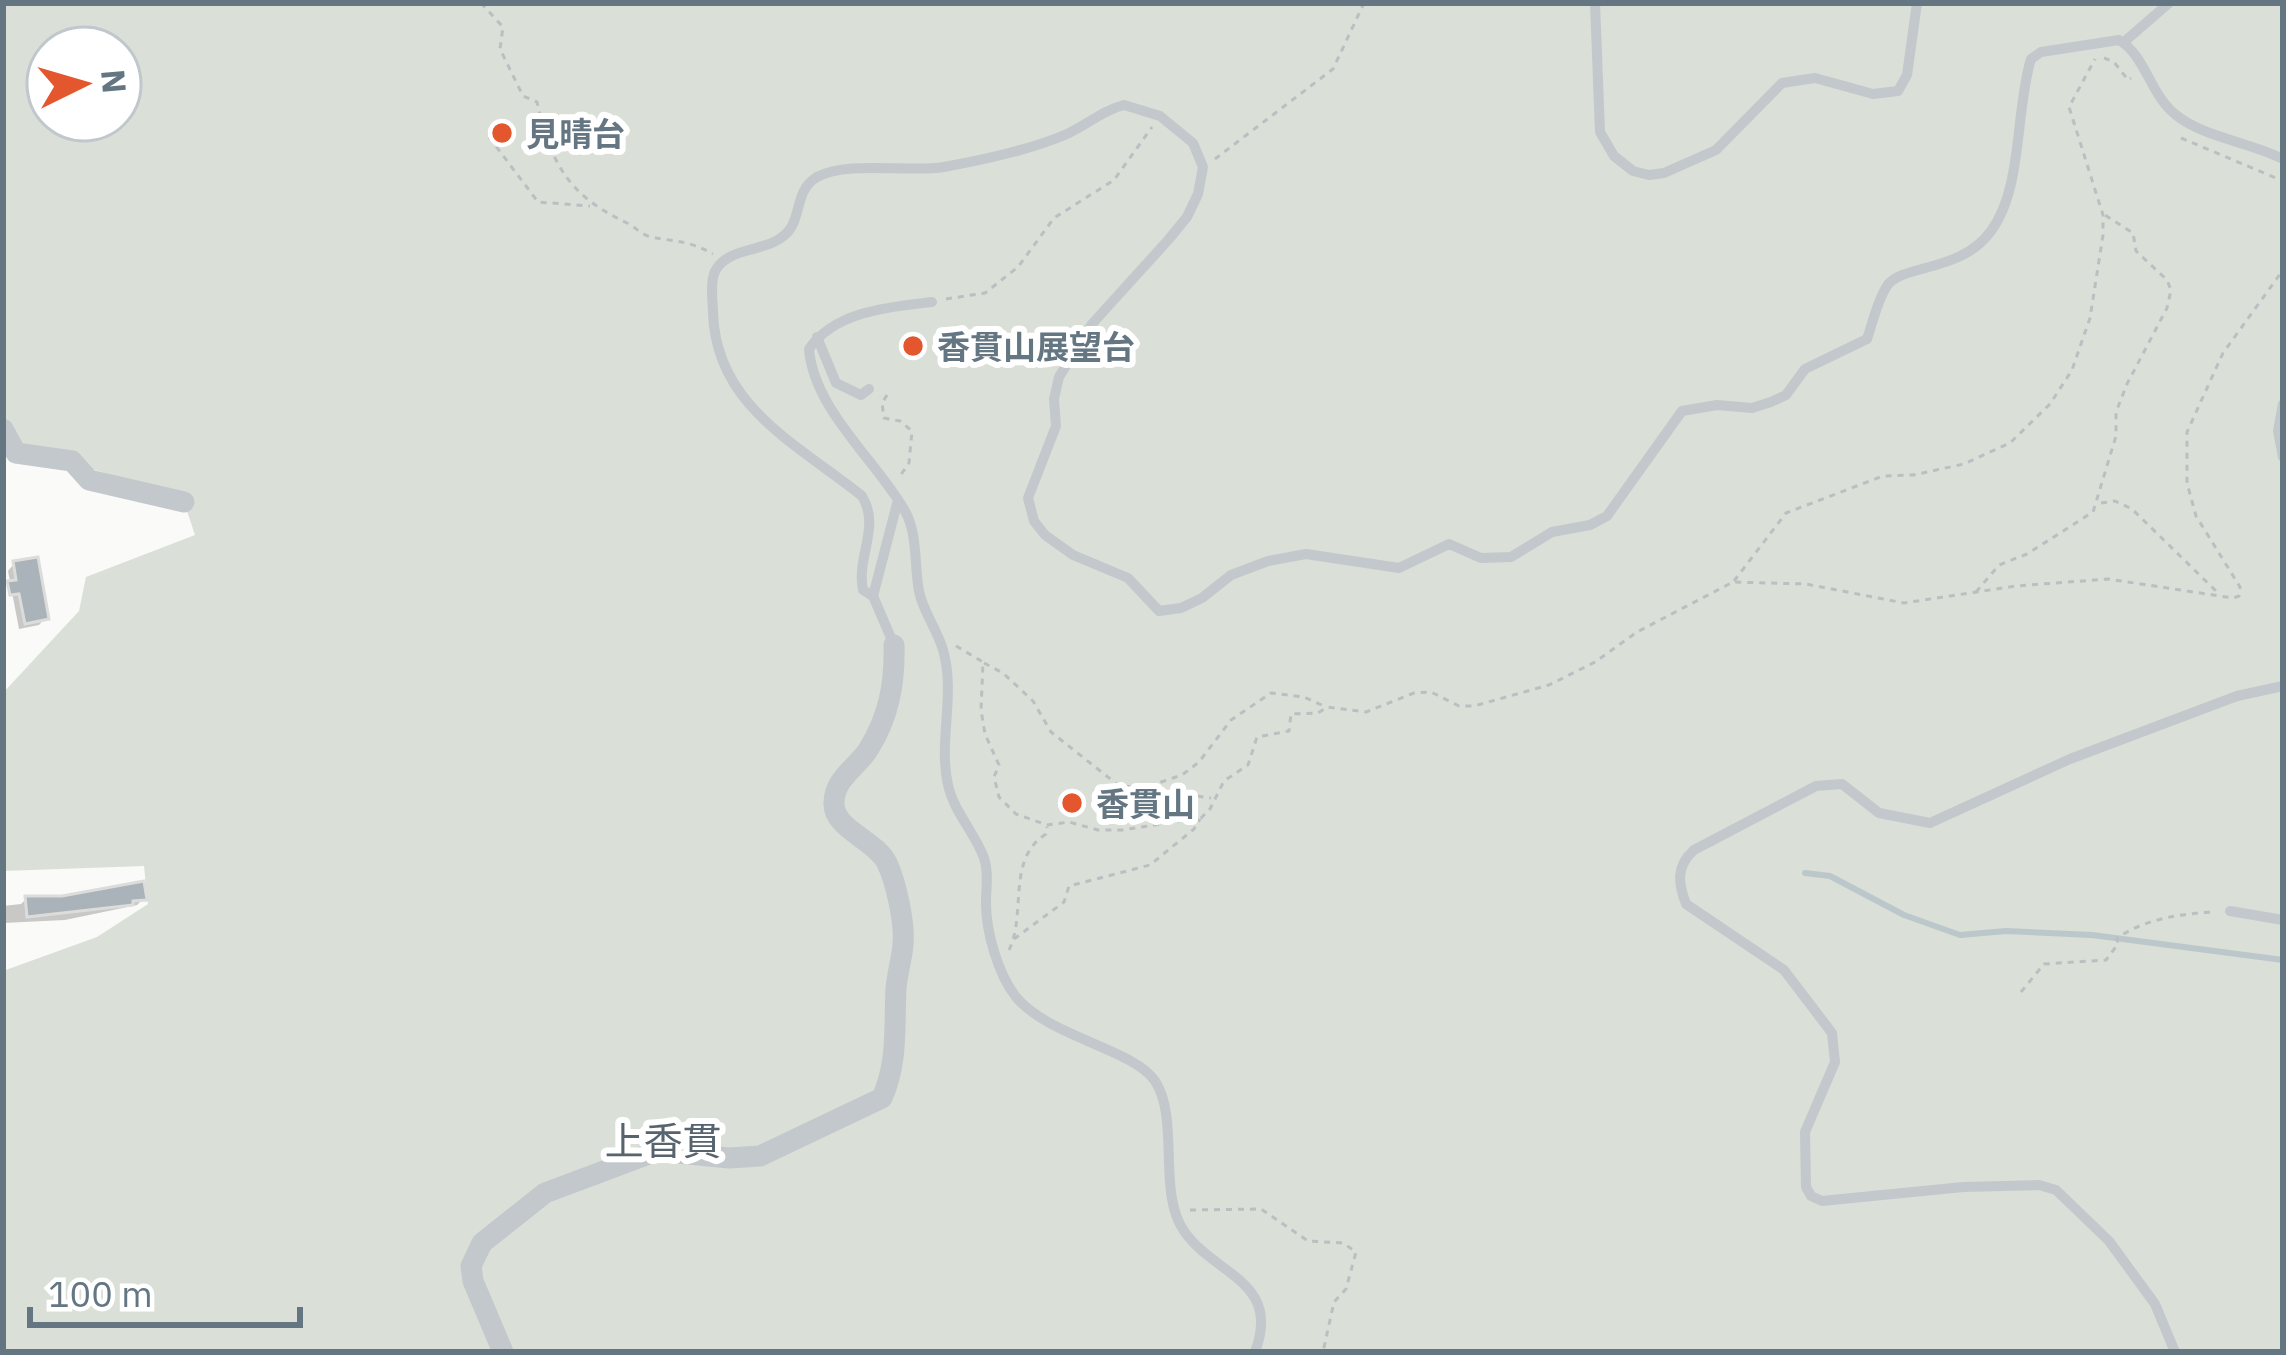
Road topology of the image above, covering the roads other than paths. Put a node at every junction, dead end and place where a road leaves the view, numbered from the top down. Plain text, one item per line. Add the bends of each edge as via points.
1 (1595, 3) edge
2 (1917, 3) edge
3 (2169, 3) edge
4 (2124, 42) junction
5 (2283, 159) edge
6 (932, 302) road end
7 (817, 337) junction
8 (869, 389) dead end
9 (2283, 404) edge
10 (3, 429) edge
11 (2283, 457) edge
12 (898, 500) junction
13 (184, 502) dead end
14 (873, 596) junction
15 (894, 645) joint
16 (2283, 686) edge
17 (2230, 910) road end
18 (2283, 920) edge
19 (503, 1352) edge
20 (1255, 1352) edge
21 (2175, 1352) edge

1 - 2 lane via 1600,132 1614,157 1649,175 1724,145 1782,83 1815,78 1873,94 1898,91
3 - 4 lane
4 - 5 lane via 2175,115
4 - 14 lane via 2031,59 2005,206 1971,253 1898,276 1867,339 1805,369 1786,395 1752,407 1682,411 1606,516 1496,560 1449,544 1400,568 1306,554 1268,561 1181,608 1159,611 1128,578 1045,535 1028,498 1056,426 1059,377 1198,194 1203,167 1193,143 1160,116 1124,105 1041,142 945,166 827,172 806,185 784,237 716,268 720,364 760,417 862,496 871,520 860,581
6 - 7 lane via 865,314
7 - 8 lane via 836,383 861,395
7 - 12 lane via 809,349 815,377
9 - 11 lane
10 - 13 street via 16,453 72,461 89,480
12 - 14 lane
12 - 20 lane via 911,525 920,594 943,646 948,786 984,856 1000,967 1030,1011 1155,1081 1183,1231 1251,1292 1262,1318
14 - 15 lane
15 - 19 street via 884,717 839,783 834,809 877,848 898,909 895,1062 882,1097 760,1156 658,1151 545,1193 482,1244 471,1267
16 - 21 lane via 2070,759 1930,823 1879,814 1842,784 1816,786 1694,850 1680,868 1686,904 1784,970 1832,1033 1834,1062 1804,1132 1811,1196 1963,1186 2056,1190 2109,1241 2155,1304
17 - 18 lane

